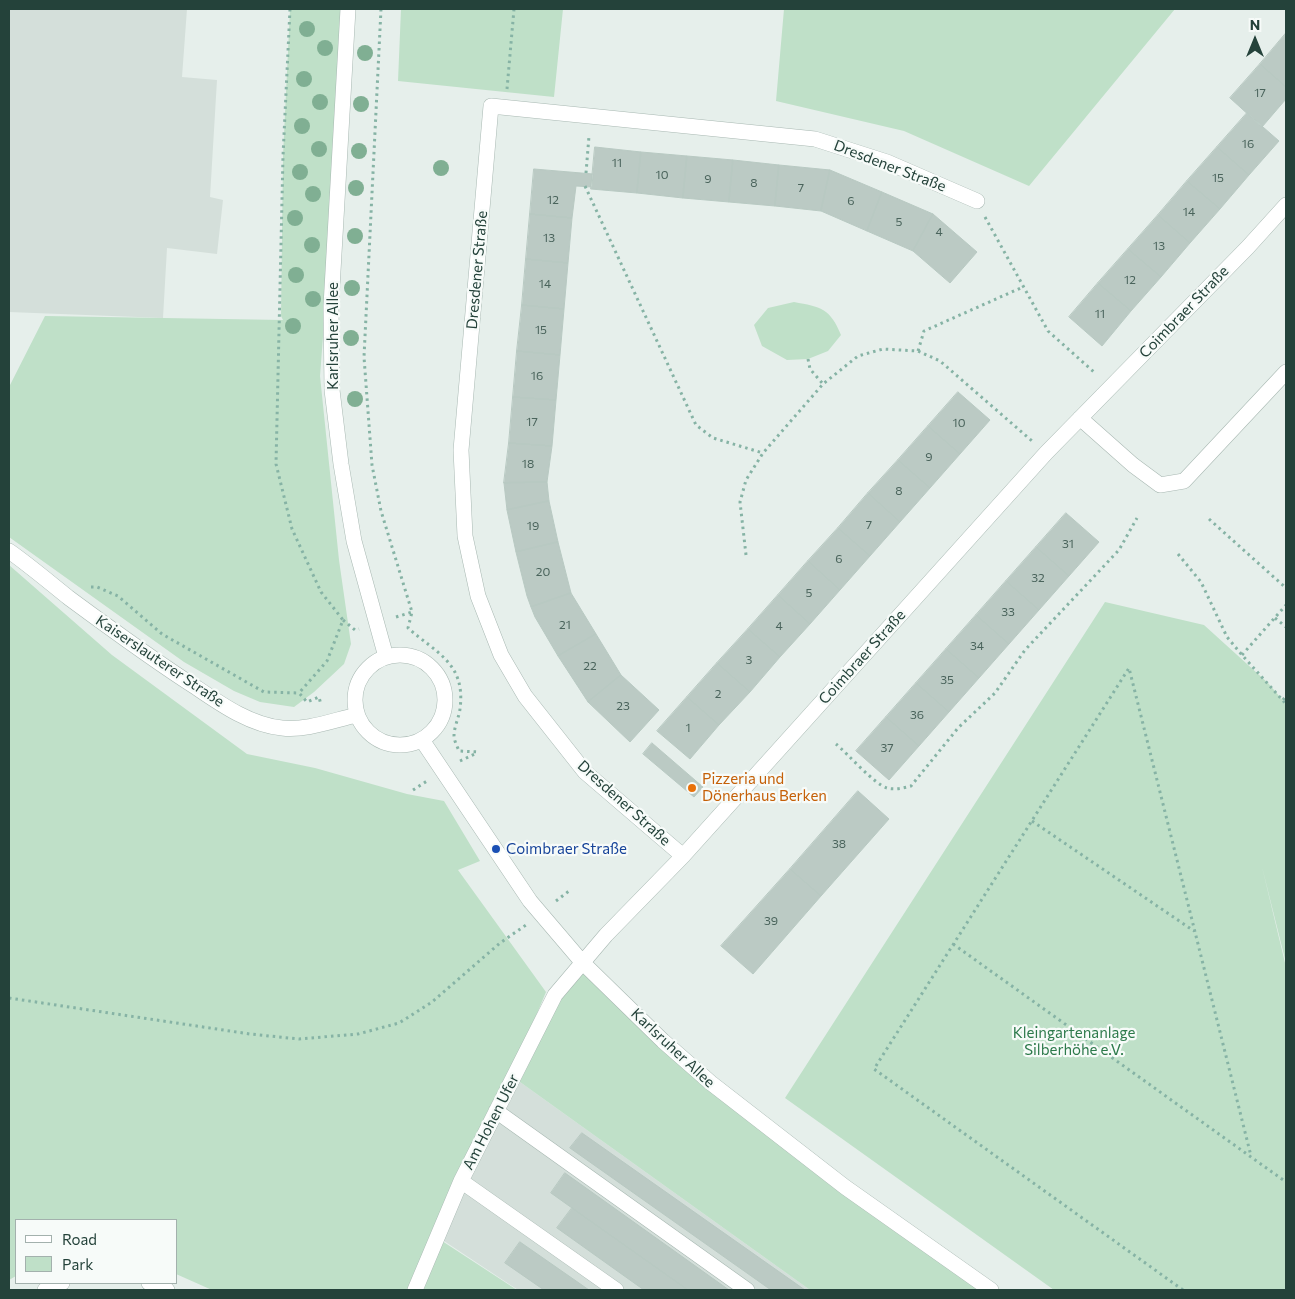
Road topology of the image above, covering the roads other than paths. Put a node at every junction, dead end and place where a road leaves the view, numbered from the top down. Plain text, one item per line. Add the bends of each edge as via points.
1 (348, 9) edge
2 (977, 201) road end
3 (1286, 205) edge
4 (1286, 372) edge
5 (1080, 418) junction
6 (9, 551) edge
7 (386, 657) junction
8 (357, 715) junction
9 (422, 740) junction
10 (682, 856) junction
11 (582, 962) junction
12 (496, 1111) junction
13 (461, 1180) junction
14 (60, 1284) edge
15 (152, 1284) edge
16 (46, 1290) edge
17 (167, 1290) edge
18 (415, 1290) edge
19 (616, 1290) edge
20 (747, 1290) edge
21 (991, 1290) edge

1 - 7 street, Karlsruher Allee via 331,306 332,390 354,541
2 - 10 street, Dresdener Straße via 887,162 815,138 492,106 461,450 465,536 478,596 501,655 525,696 585,772
3 - 5 street, Coimbraer Straße
4 - 5 street via 1184,481 1160,485
5 - 10 street, Coimbraer Straße
6 - 8 street, Kaiserslauterer Straße via 178,676 250,719 284,729
7 - 8 street via 363,674 354,701
7 - 9 street via 400,654 415,657 438,675 444,689 442,718
8 - 9 street via 365,729 377,739 392,744
9 - 11 street, Karlsruher Allee via 530,901
10 - 11 street, Coimbraer Straße
11 - 12 street, Am Hohen Ufer via 555,995
11 - 21 street, Karlsruher Allee via 663,1042 711,1083 845,1187
12 - 13 street, Am Hohen Ufer
12 - 20 street
13 - 18 street, Am Hohen Ufer
13 - 19 street
14 - 16 street
15 - 17 street

